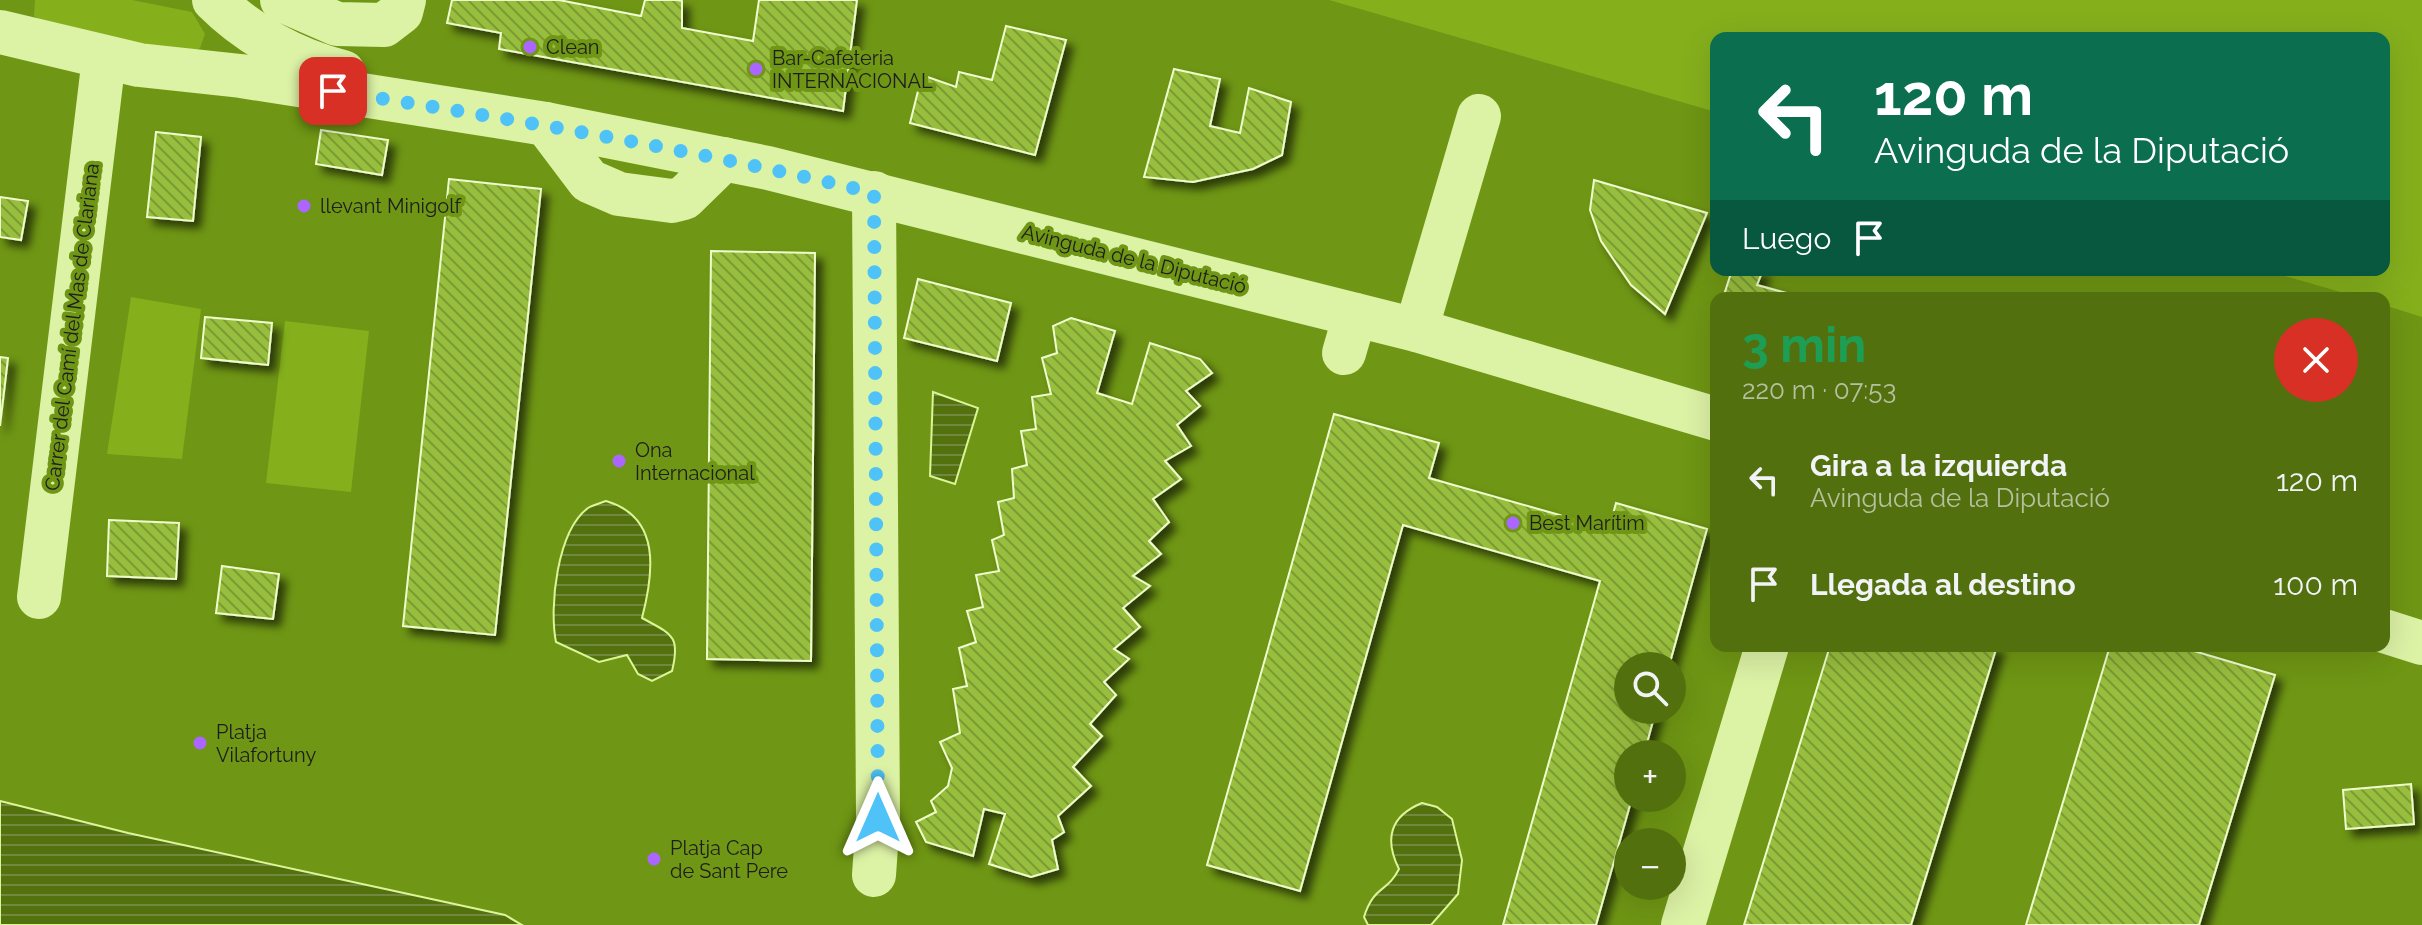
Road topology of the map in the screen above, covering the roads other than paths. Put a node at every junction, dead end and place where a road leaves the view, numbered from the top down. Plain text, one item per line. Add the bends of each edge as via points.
1 (282, 0) edge
2 (308, 0) edge
3 (383, 0) edge
4 (404, 0) edge
5 (218, 5) edge
6 (9, 23) edge
7 (104, 58) junction
8 (204, 73) junction
9 (1479, 116) dead end
10 (546, 124) junction
11 (874, 193) junction
12 (1416, 330) junction
13 (1710, 417) edge
14 (39, 597) dead end
15 (2390, 633) edge
16 (2422, 643) edge
17 (2422, 649) edge
18 (1765, 652) edge
19 (874, 875) dead end
20 (1683, 925) edge

1 - 4 street via 337,24 384,25 401,12
2 - 3 street via 351,10 372,8
5 - 8 street, Avinguda de la Diputació via 222,45
5 - 10 street, Avinguda de la Diputació via 274,46 309,63
6 - 7 street, Avinguda de la Diputació
7 - 8 street, Avinguda de la Diputació
7 - 14 street, Carrer del Camí del Mas de Clariana
8 - 10 street, Avinguda de la Diputació
9 - 12 street
10 - 11 street, Avinguda de la Diputació
11 - 12 street, Avinguda de la Diputació via 1349,334
11 - 19 street
12 - 13 street, Avinguda de la Diputació
15 - 16 street
16 - 17 street
18 - 20 street

